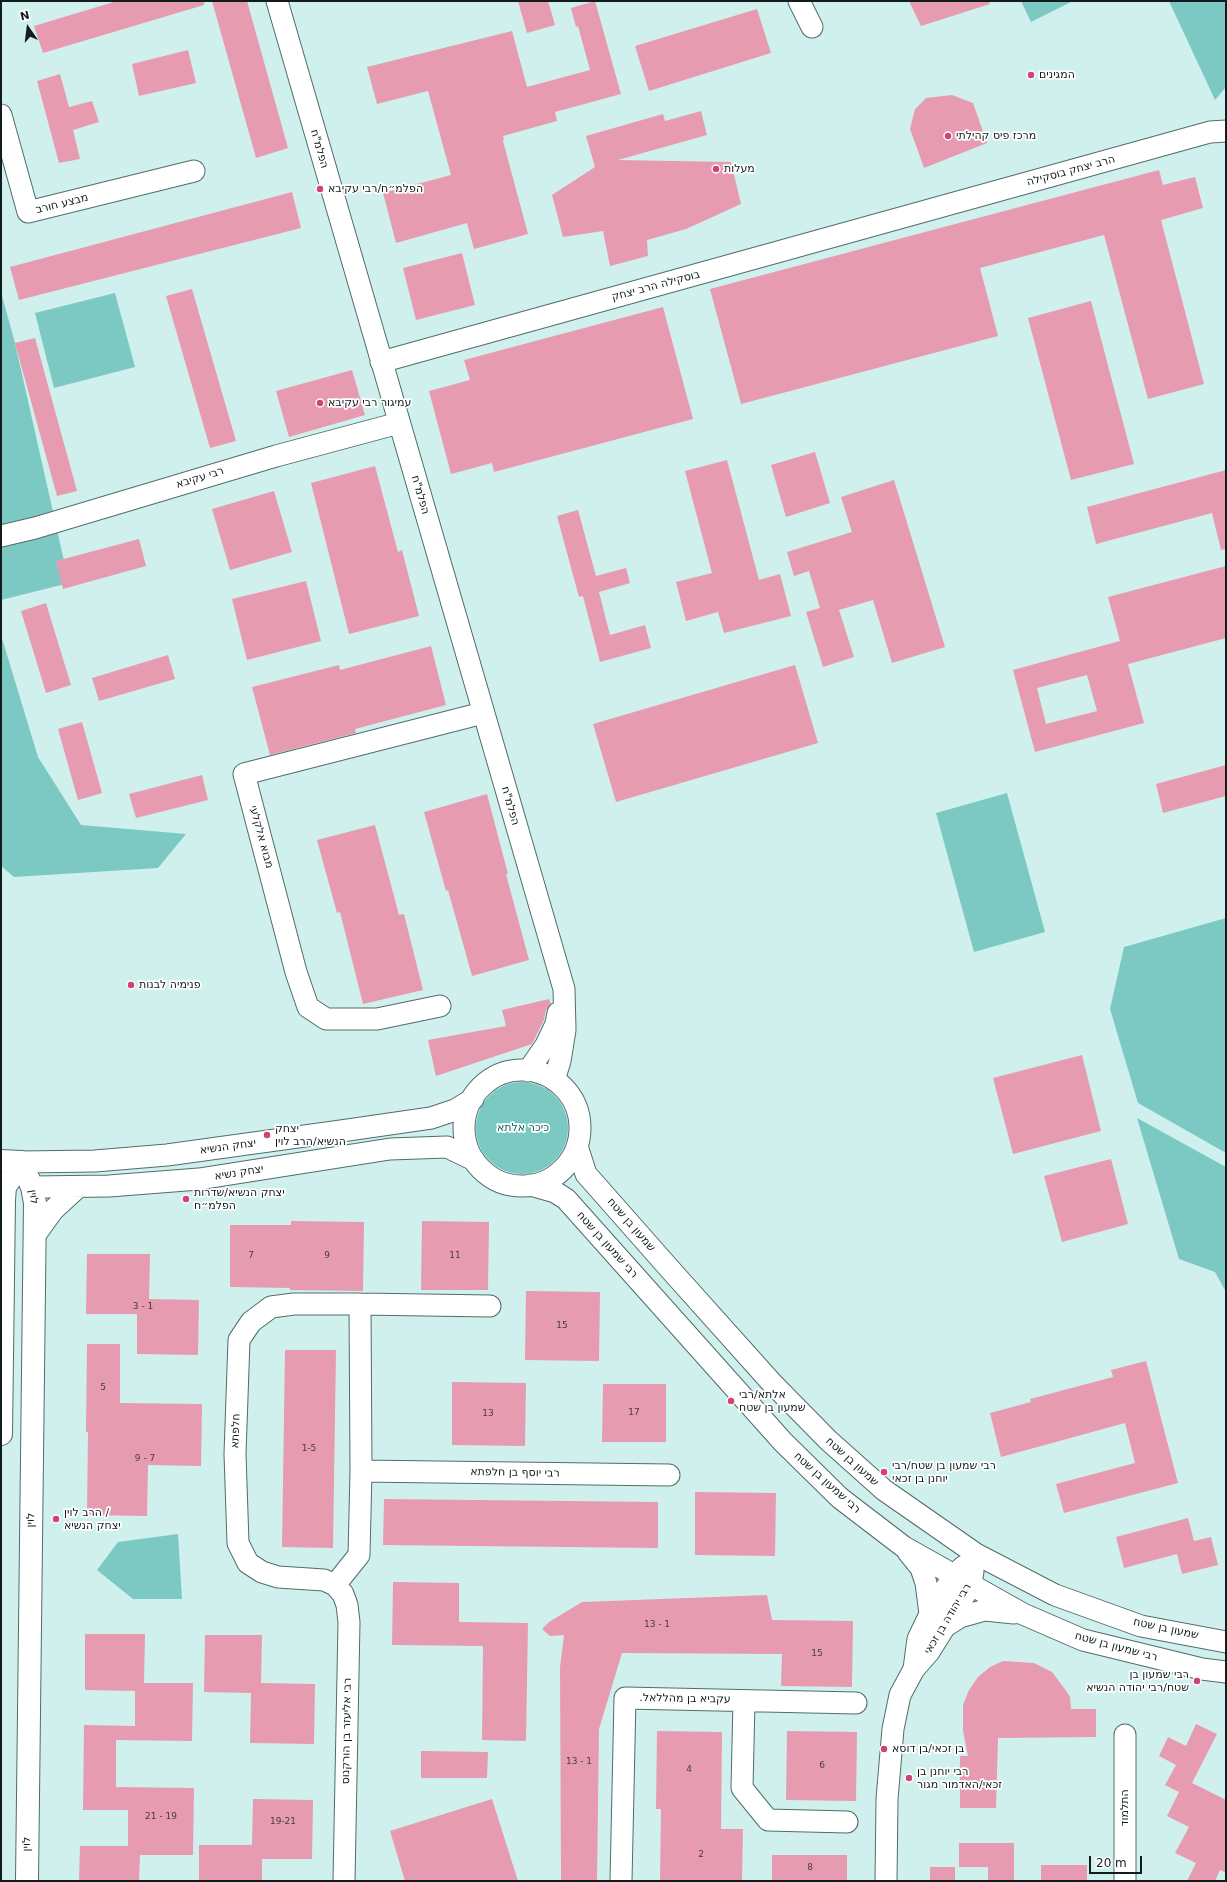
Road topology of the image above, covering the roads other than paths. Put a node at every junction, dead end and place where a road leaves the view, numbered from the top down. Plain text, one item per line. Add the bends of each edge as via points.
1 (276, 1) edge
2 (799, 1) edge
3 (812, 27) dead end
4 (1, 116) edge
5 (1221, 128) edge
6 (194, 171) dead end
7 (931, 210) joint
8 (381, 362) junction
9 (399, 423) junction
10 (1, 536) edge
11 (483, 713) junction
12 (564, 989) junction
13 (440, 1006) dead end
14 (528, 1071) junction
15 (554, 1080) junction
16 (473, 1099) junction
17 (577, 1146) junction
18 (474, 1160) junction
19 (11, 1162) edge
20 (530, 1185) junction
21 (3, 1186) edge
22 (78, 1186) junction
23 (32, 1187) junction
24 (2, 1232) edge
25 (35, 1235) junction
26 (360, 1304) junction
27 (490, 1306) dead end
28 (1, 1434) edge
29 (361, 1471) junction
30 (669, 1475) dead end
31 (904, 1547) junction
32 (976, 1554) junction
33 (962, 1580) junction
34 (336, 1585) junction
35 (1023, 1614) junction
36 (937, 1621) junction
37 (1226, 1642) edge
38 (1226, 1672) edge
39 (744, 1700) junction
40 (856, 1703) dead end
41 (1125, 1735) dead end
42 (847, 1822) dead end
43 (27, 1881) edge
44 (344, 1881) edge
45 (621, 1881) edge
46 (886, 1881) edge
47 (1125, 1881) edge

1 - 8 street, הפלמ"ח
2 - 3 street
4 - 6 street, מבצע חורב via 28,212
5 - 7 street, הרב יצחק בוסקילה
7 - 8 street, בוסקילה הרב יצחק
8 - 9 street, הפלמ"ח
9 - 10 street, רבי עקיבא
9 - 11 street, הפלמ"ח
11 - 12 street, הפלמ"ח
11 - 13 street, מבוא אלקלעי via 244,774 296,972 308,1007 326,1019 377,1019
12 - 14 street via 553,1031 538,1059
12 - 15 street, הפלמ"ח via 565,1030
14 - 15 street
14 - 16 street via 515,1071 496,1077 481,1088
15 - 17 street via 568,1093 576,1108 580,1124
16 - 18 street via 464,1130
16 - 19 street, יצחק הנשיא via 455,1110 431,1118 168,1155 94,1162
17 - 20 street via 572,1158 559,1172 548,1180
17 - 32 street, שמעון בן שטח via 586,1174 771,1382 828,1440 884,1490
18 - 20 street via 487,1174 498,1180 517,1186
18 - 22 street, יצחק נשיא via 447,1148 390,1149 199,1179
19 - 21 main road
19 - 23 main road, לוין
20 - 31 street, רבי שמעון בן שטח via 555,1192 566,1199 783,1442 840,1498
21 - 23 main road, יצחק נשיא
21 - 24 main road
22 - 23 street, יצחק נשיא
22 - 25 street via 53,1210
23 - 25 main road, לוין
24 - 28 main road
25 - 43 main road, לוין
26 - 27 street
26 - 29 street
26 - 34 street, חלפתא via 294,1304 271,1307 251,1322 239,1340 235,1454 238,1543 248,1563 262,1572 278,1577 324,1580
29 - 30 street, רבי יוסף בן חלפתא
29 - 34 street via 359,1555
31 - 33 street, רבי שמעון בן שטח
31 - 36 street via 921,1568
32 - 33 street, רבי יהודה בן זכאי
32 - 37 street, שמעון בן שטח via 1055,1595 1140,1626
33 - 35 street, רבי שמעון בן שטח
33 - 36 street, רבי יהודה בן זכאי
34 - 44 street, רבי אליעזר בן הורקנוס via 343,1594 350,1622
35 - 36 street via 985,1610
35 - 38 street, רבי שמעון בן שטח via 1083,1640 1202,1669
36 - 46 street, רבי יהודה בן זכאי via 929,1652 914,1669 900,1695 893,1729 887,1799
39 - 40 street, .עקביא בן מהללאל
39 - 42 street via 742,1788 768,1820
39 - 45 street, .עקביא בן מהללאל via 624,1698
41 - 47 street, התלמוד

